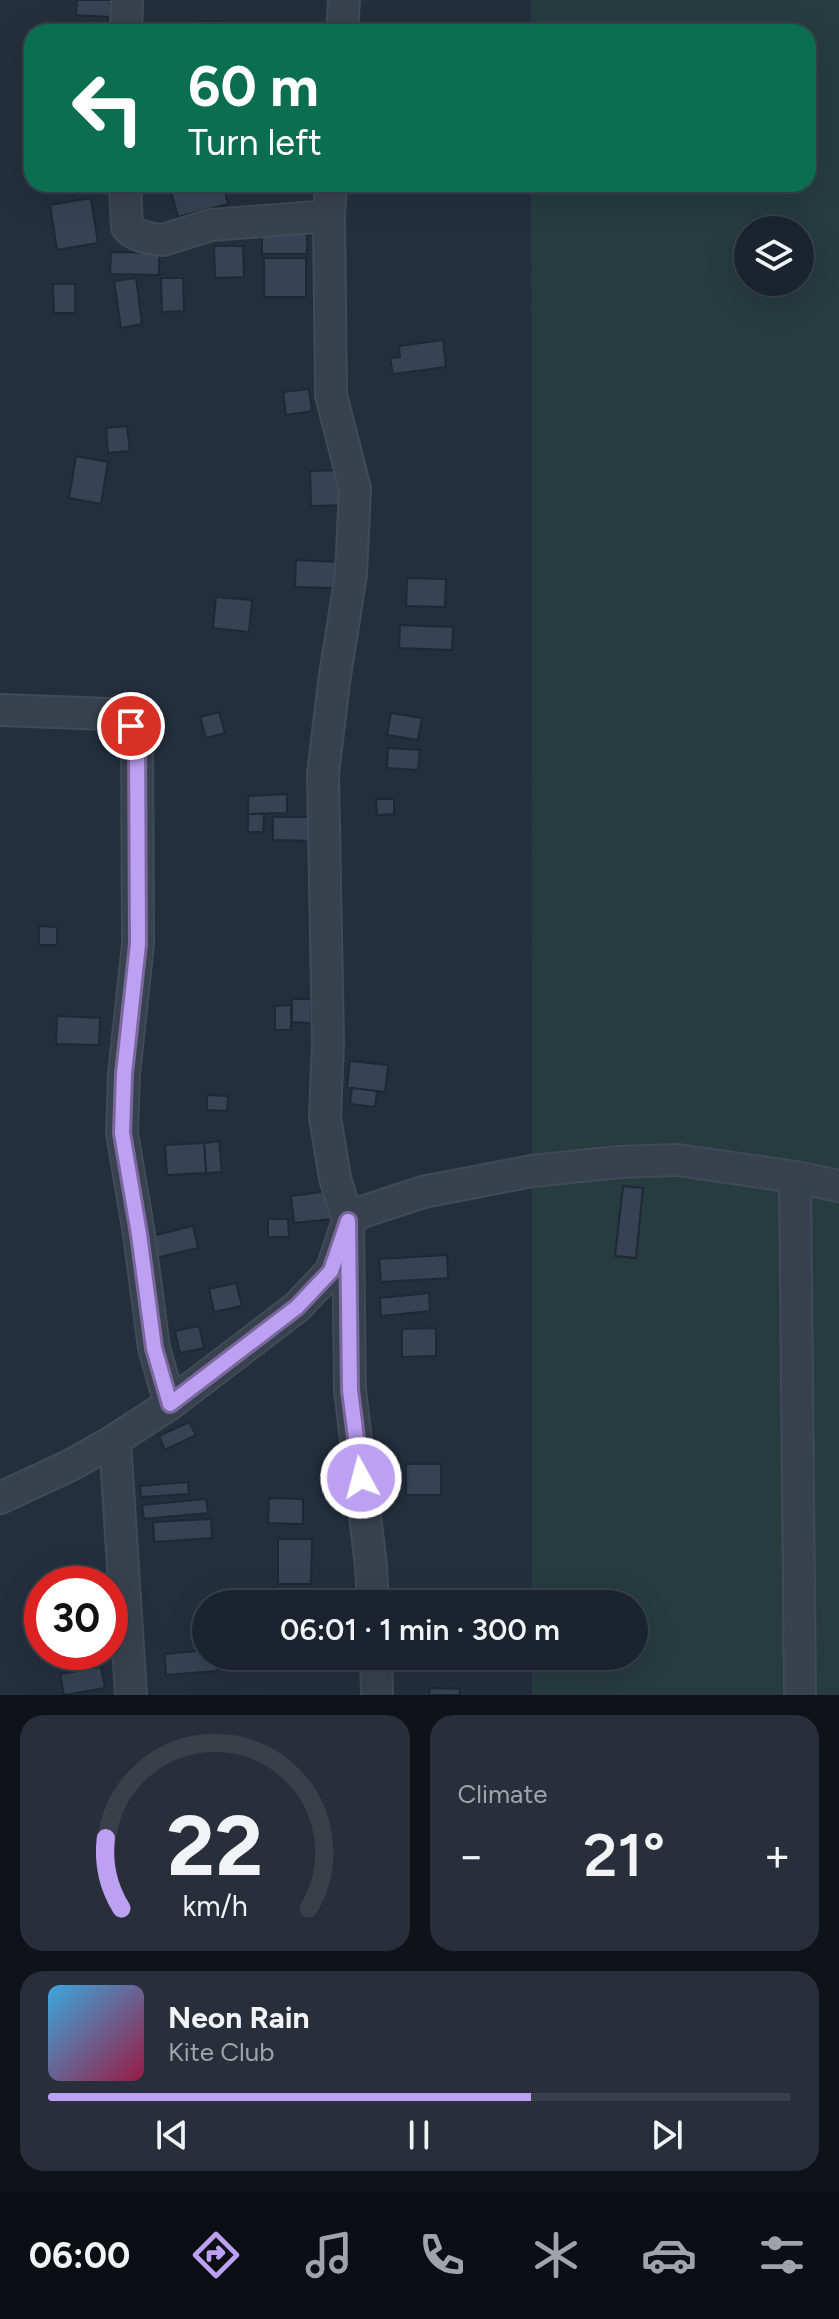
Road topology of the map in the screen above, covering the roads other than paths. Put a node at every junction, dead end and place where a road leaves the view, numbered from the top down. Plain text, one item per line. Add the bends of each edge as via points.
1 (344, 0) edge
2 (342, 24) edge
3 (125, 192) edge
4 (330, 192) edge
5 (329, 216) junction
6 (0, 710) edge
7 (795, 1177) junction
8 (839, 1186) edge
9 (348, 1221) junction
10 (170, 1404) junction
11 (115, 1440) junction
12 (0, 1498) edge
13 (372, 1590) edge
14 (376, 1670) edge
15 (131, 1695) edge
16 (377, 1695) edge
17 (800, 1695) edge

1 - 2 street
3 - 5 street via 127,227 163,240 211,225
4 - 5 street
5 - 9 street via 331,395 355,489 351,574 323,774 325,1117
6 - 10 street via 110,714 131,726 137,738 138,944 122,1133 154,1348
7 - 8 street
7 - 9 street via 678,1160 619,1162 532,1171 423,1192
7 - 17 street
9 - 10 street via 331,1271 297,1307
9 - 13 street via 350,1390
10 - 11 street
11 - 12 street
11 - 15 street
14 - 16 street

